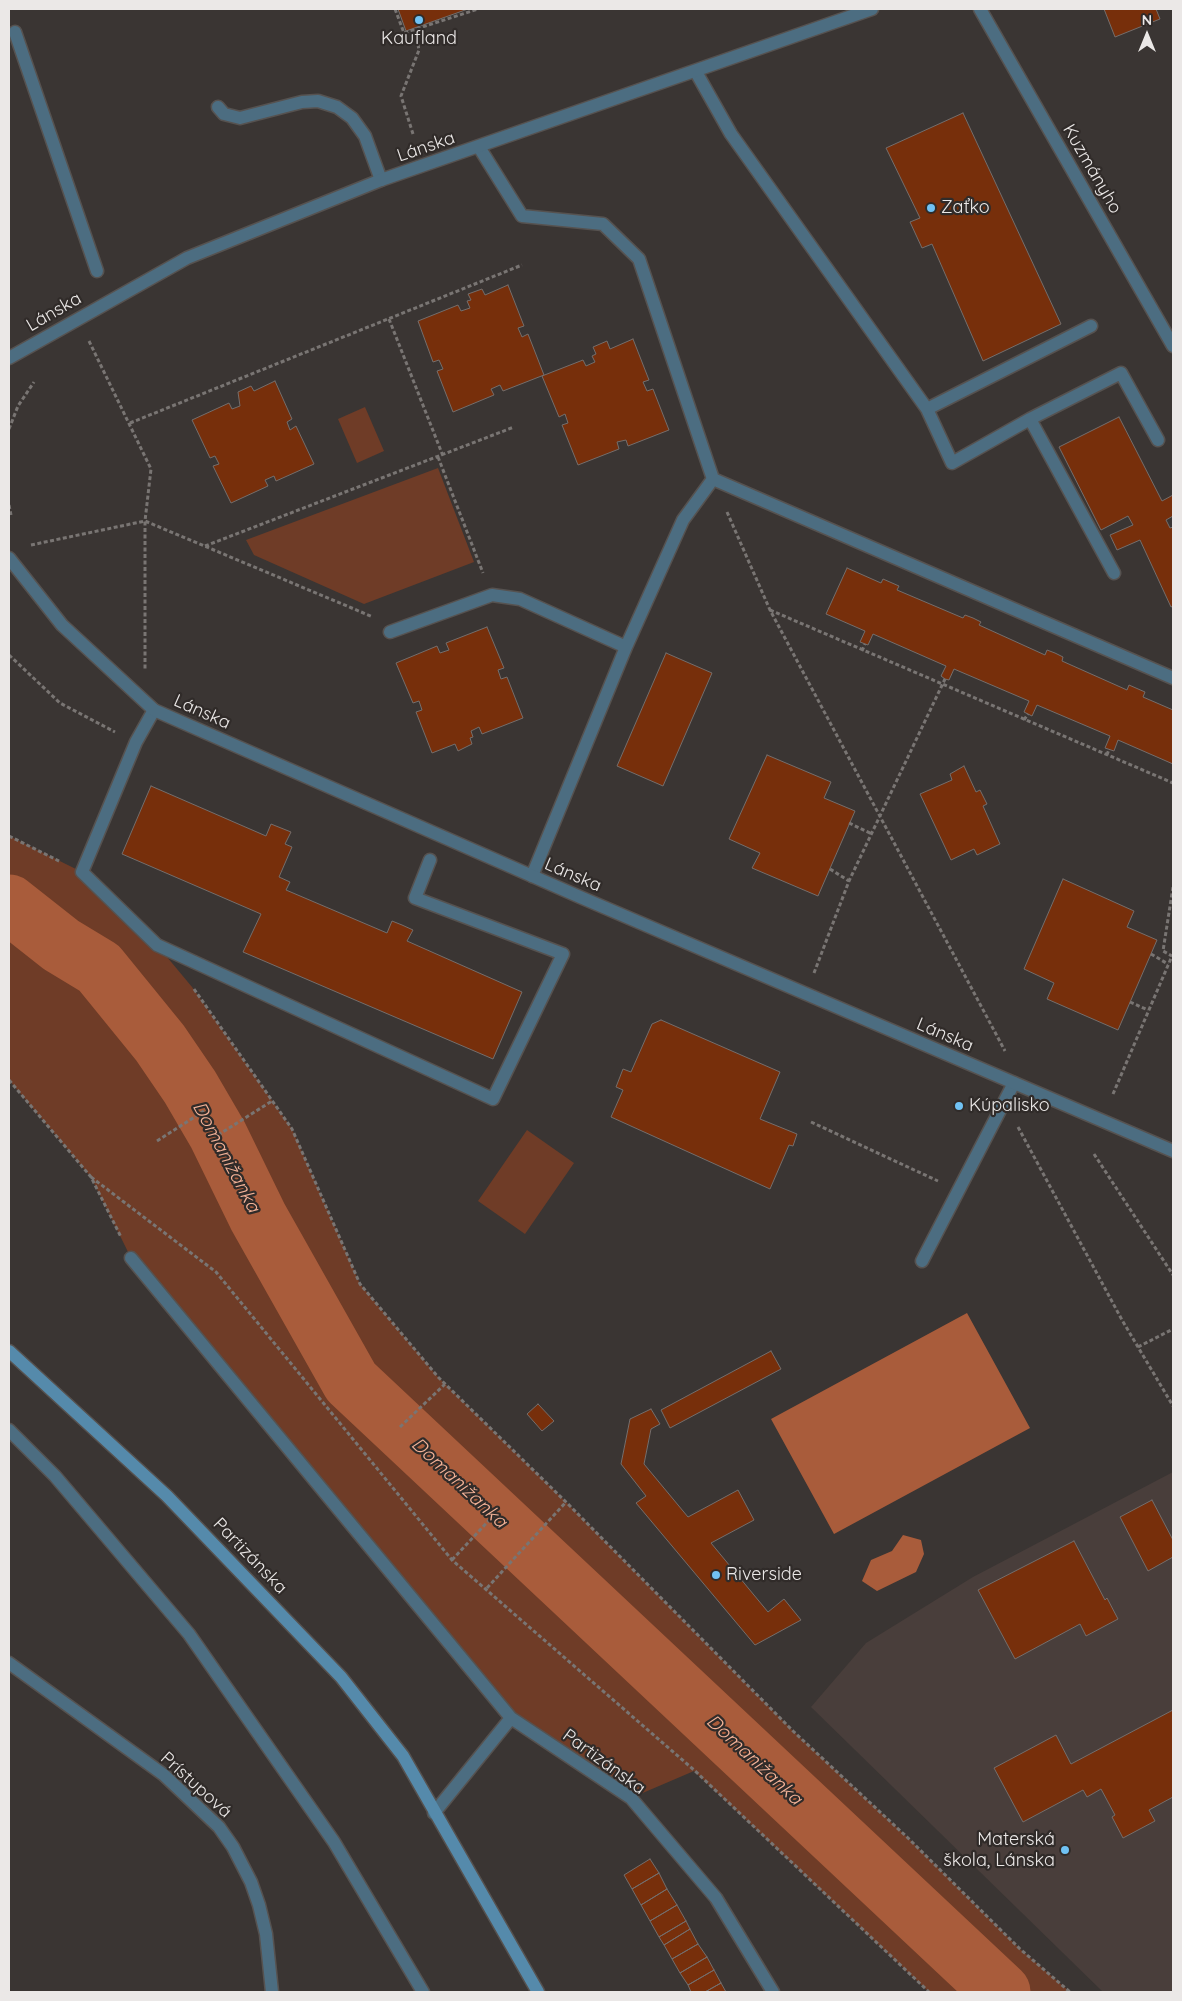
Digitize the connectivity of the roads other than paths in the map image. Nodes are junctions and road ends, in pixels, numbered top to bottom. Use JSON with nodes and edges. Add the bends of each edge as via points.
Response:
{"nodes":[{"id":1,"x":872,"y":9,"type":"edge"},
{"id":2,"x":980,"y":9,"type":"edge"},
{"id":3,"x":16,"y":32,"type":"dead end"},
{"id":4,"x":696,"y":72,"type":"junction"},
{"id":5,"x":218,"y":107,"type":"dead end"},
{"id":6,"x":479,"y":147,"type":"junction"},
{"id":7,"x":381,"y":180,"type":"junction"},
{"id":8,"x":97,"y":271,"type":"dead end"},
{"id":9,"x":1091,"y":326,"type":"dead end"},
{"id":10,"x":1173,"y":346,"type":"edge"},
{"id":11,"x":9,"y":358,"type":"edge"},
{"id":12,"x":926,"y":409,"type":"junction"},
{"id":13,"x":1030,"y":419,"type":"junction"},
{"id":14,"x":1158,"y":440,"type":"dead end"},
{"id":15,"x":713,"y":478,"type":"junction"},
{"id":16,"x":9,"y":558,"type":"edge"},
{"id":17,"x":1114,"y":573,"type":"dead end"},
{"id":18,"x":390,"y":632,"type":"road end"},
{"id":19,"x":626,"y":647,"type":"junction"},
{"id":20,"x":1173,"y":678,"type":"edge"},
{"id":21,"x":154,"y":710,"type":"junction"},
{"id":22,"x":430,"y":860,"type":"dead end"},
{"id":23,"x":532,"y":876,"type":"junction"},
{"id":24,"x":1014,"y":1083,"type":"junction"},
{"id":25,"x":1173,"y":1151,"type":"edge"},
{"id":26,"x":131,"y":1258,"type":"road end"},
{"id":27,"x":922,"y":1261,"type":"dead end"},
{"id":28,"x":9,"y":1351,"type":"edge"},
{"id":29,"x":9,"y":1430,"type":"edge"},
{"id":30,"x":9,"y":1663,"type":"edge"},
{"id":31,"x":511,"y":1718,"type":"junction"},
{"id":32,"x":434,"y":1813,"type":"junction"},
{"id":33,"x":272,"y":1992,"type":"edge"},
{"id":34,"x":423,"y":1992,"type":"edge"},
{"id":35,"x":538,"y":1992,"type":"edge"},
{"id":36,"x":773,"y":1992,"type":"edge"}],
"edges":[{"from":1,"to":4,"type":"street","name":"Lánska"},
{"from":2,"to":10,"type":"street","name":"Kuzmányho"},
{"from":3,"to":8,"type":"street"},
{"from":4,"to":6,"type":"street","name":"Lánska"},
{"from":4,"to":12,"type":"street","via":[[731,134]]},
{"from":5,"to":7,"type":"street","via":[[224,114],[240,118],[302,102],[318,101],[337,107],[352,118],[365,136]]},
{"from":6,"to":7,"type":"street","name":"Lánska"},
{"from":6,"to":15,"type":"street","via":[[522,216],[603,224],[639,259]]},
{"from":7,"to":11,"type":"street","name":"Lánska","via":[[187,258]]},
{"from":9,"to":12,"type":"street"},
{"from":12,"to":13,"type":"street","via":[[952,463]]},
{"from":13,"to":14,"type":"street","via":[[1120,373]]},
{"from":13,"to":17,"type":"street"},
{"from":15,"to":19,"type":"street","via":[[683,520]]},
{"from":15,"to":20,"type":"street"},
{"from":16,"to":21,"type":"street","name":"Lánska","via":[[62,625]]},
{"from":18,"to":19,"type":"street","via":[[492,595],[520,599]]},
{"from":19,"to":23,"type":"street"},
{"from":21,"to":22,"type":"street","via":[[136,742],[82,872],[157,945],[493,1099],[563,954],[415,898]]},
{"from":21,"to":23,"type":"street","name":"Lánska"},
{"from":23,"to":24,"type":"street","name":"Lánska"},
{"from":24,"to":25,"type":"street","name":"Lánska"},
{"from":24,"to":27,"type":"street"},
{"from":26,"to":31,"type":"street","name":"Partizánska"},
{"from":28,"to":32,"type":"main road","name":"Partizánska","via":[[167,1496],[341,1677],[403,1756]]},
{"from":29,"to":34,"type":"street","via":[[55,1476],[189,1634],[334,1842]]},
{"from":30,"to":33,"type":"street","name":"Prístupová","via":[[164,1775],[219,1827],[251,1882],[259,1905],[266,1934]]},
{"from":31,"to":32,"type":"street"},
{"from":31,"to":36,"type":"street","name":"Partizánska","via":[[631,1798],[716,1898]]},
{"from":32,"to":35,"type":"main road","name":"Partizánska"}]}
